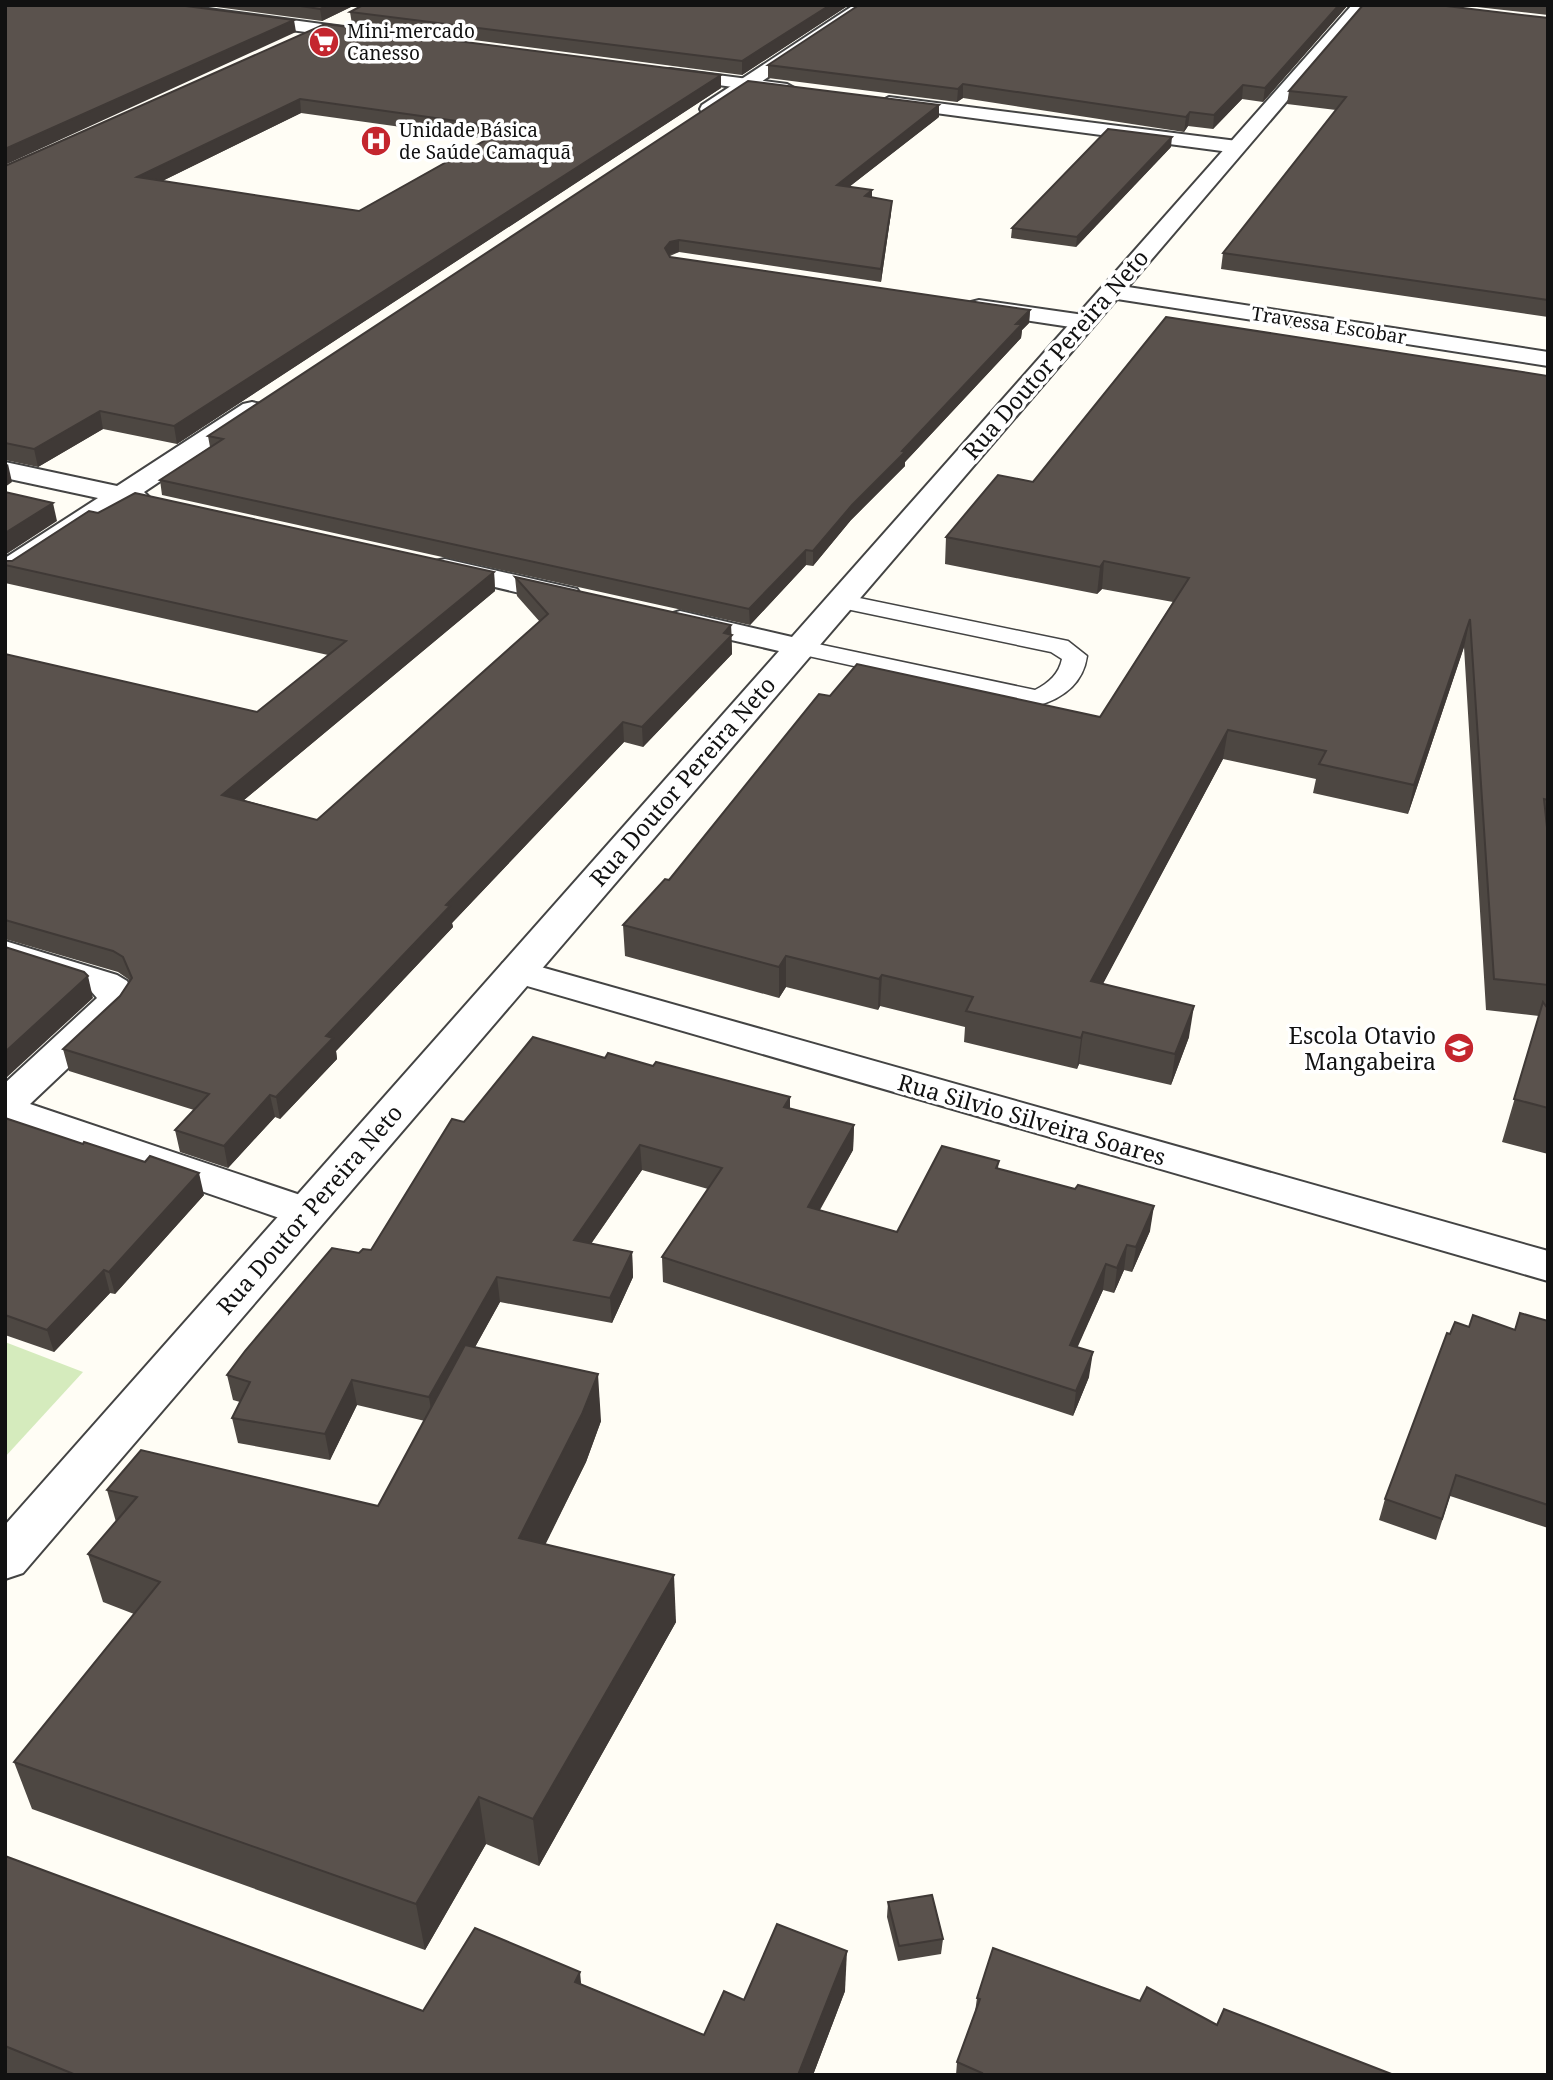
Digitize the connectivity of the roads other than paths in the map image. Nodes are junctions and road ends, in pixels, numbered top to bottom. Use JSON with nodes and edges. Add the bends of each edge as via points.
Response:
{"nodes":[{"id":1,"x":139,"y":5,"type":"edge"},
{"id":2,"x":865,"y":5,"type":"edge"},
{"id":3,"x":1360,"y":5,"type":"edge"},
{"id":4,"x":355,"y":15,"type":"edge"},
{"id":5,"x":323,"y":30,"type":"junction"},
{"id":6,"x":378,"y":37,"type":"edge"},
{"id":7,"x":299,"y":41,"type":"edge"},
{"id":8,"x":653,"y":71,"type":"edge"},
{"id":9,"x":748,"y":83,"type":"junction"},
{"id":10,"x":803,"y":90,"type":"edge"},
{"id":11,"x":871,"y":99,"type":"edge"},
{"id":12,"x":690,"y":122,"type":"edge"},
{"id":13,"x":1237,"y":147,"type":"junction"},
{"id":14,"x":1111,"y":291,"type":"junction"},
{"id":15,"x":953,"y":303,"type":"edge"},
{"id":16,"x":1084,"y":322,"type":"junction"},
{"id":17,"x":1548,"y":359,"type":"edge"},
{"id":18,"x":273,"y":396,"type":"edge"},
{"id":19,"x":5,"y":470,"type":"edge"},
{"id":20,"x":122,"y":494,"type":"junction"},
{"id":21,"x":163,"y":503,"type":"edge"},
{"id":22,"x":420,"y":562,"type":"edge"},
{"id":23,"x":5,"y":571,"type":"edge"},
{"id":24,"x":596,"y":601,"type":"edge"},
{"id":25,"x":839,"y":601,"type":"junction"},
{"id":26,"x":650,"y":614,"type":"edge"},
{"id":27,"x":799,"y":647,"type":"junction"},
{"id":28,"x":5,"y":952,"type":"edge"},
{"id":29,"x":516,"y":971,"type":"junction"},
{"id":30,"x":5,"y":1107,"type":"edge"},
{"id":31,"x":306,"y":1212,"type":"junction"},
{"id":32,"x":1548,"y":1266,"type":"edge"},
{"id":33,"x":5,"y":1559,"type":"edge"}],
"edges":[{"from":1,"to":5,"type":"street"},
{"from":2,"to":9,"type":"street"},
{"from":3,"to":13,"type":"street","name":"Rua Doutor Pereira Neto"},
{"from":4,"to":5,"type":"street"},
{"from":5,"to":6,"type":"street"},
{"from":5,"to":7,"type":"street"},
{"from":8,"to":9,"type":"street"},
{"from":9,"to":10,"type":"street"},
{"from":9,"to":12,"type":"street"},
{"from":11,"to":13,"type":"street"},
{"from":13,"to":14,"type":"street","name":"Rua Doutor Pereira Neto"},
{"from":14,"to":16,"type":"street","name":"Rua Doutor Pereira Neto"},
{"from":14,"to":17,"type":"street","name":"Travessa Escobar"},
{"from":15,"to":16,"type":"street"},
{"from":16,"to":25,"type":"street","name":"Rua Doutor Pereira Neto"},
{"from":18,"to":20,"type":"street"},
{"from":19,"to":20,"type":"street"},
{"from":20,"to":21,"type":"street"},
{"from":20,"to":23,"type":"street"},
{"from":22,"to":24,"type":"street"},
{"from":25,"to":27,"type":"street","name":"Rua Doutor Pereira Neto"},
{"from":25,"to":27,"type":"lane","via":[[1059,646],[1070,650],[1075,662],[1055,691],[1036,698]]},
{"from":26,"to":27,"type":"street"},
{"from":27,"to":29,"type":"street","name":"Rua Doutor Pereira Neto"},
{"from":28,"to":30,"type":"street","via":[[104,983],[114,989],[116,998]]},
{"from":29,"to":31,"type":"street","name":"Rua Doutor Pereira Neto"},
{"from":29,"to":32,"type":"street","name":"Rua Silvio Silveira Soares"},
{"from":30,"to":31,"type":"street"},
{"from":31,"to":33,"type":"street","name":"Rua Doutor Pereira Neto"}]}
